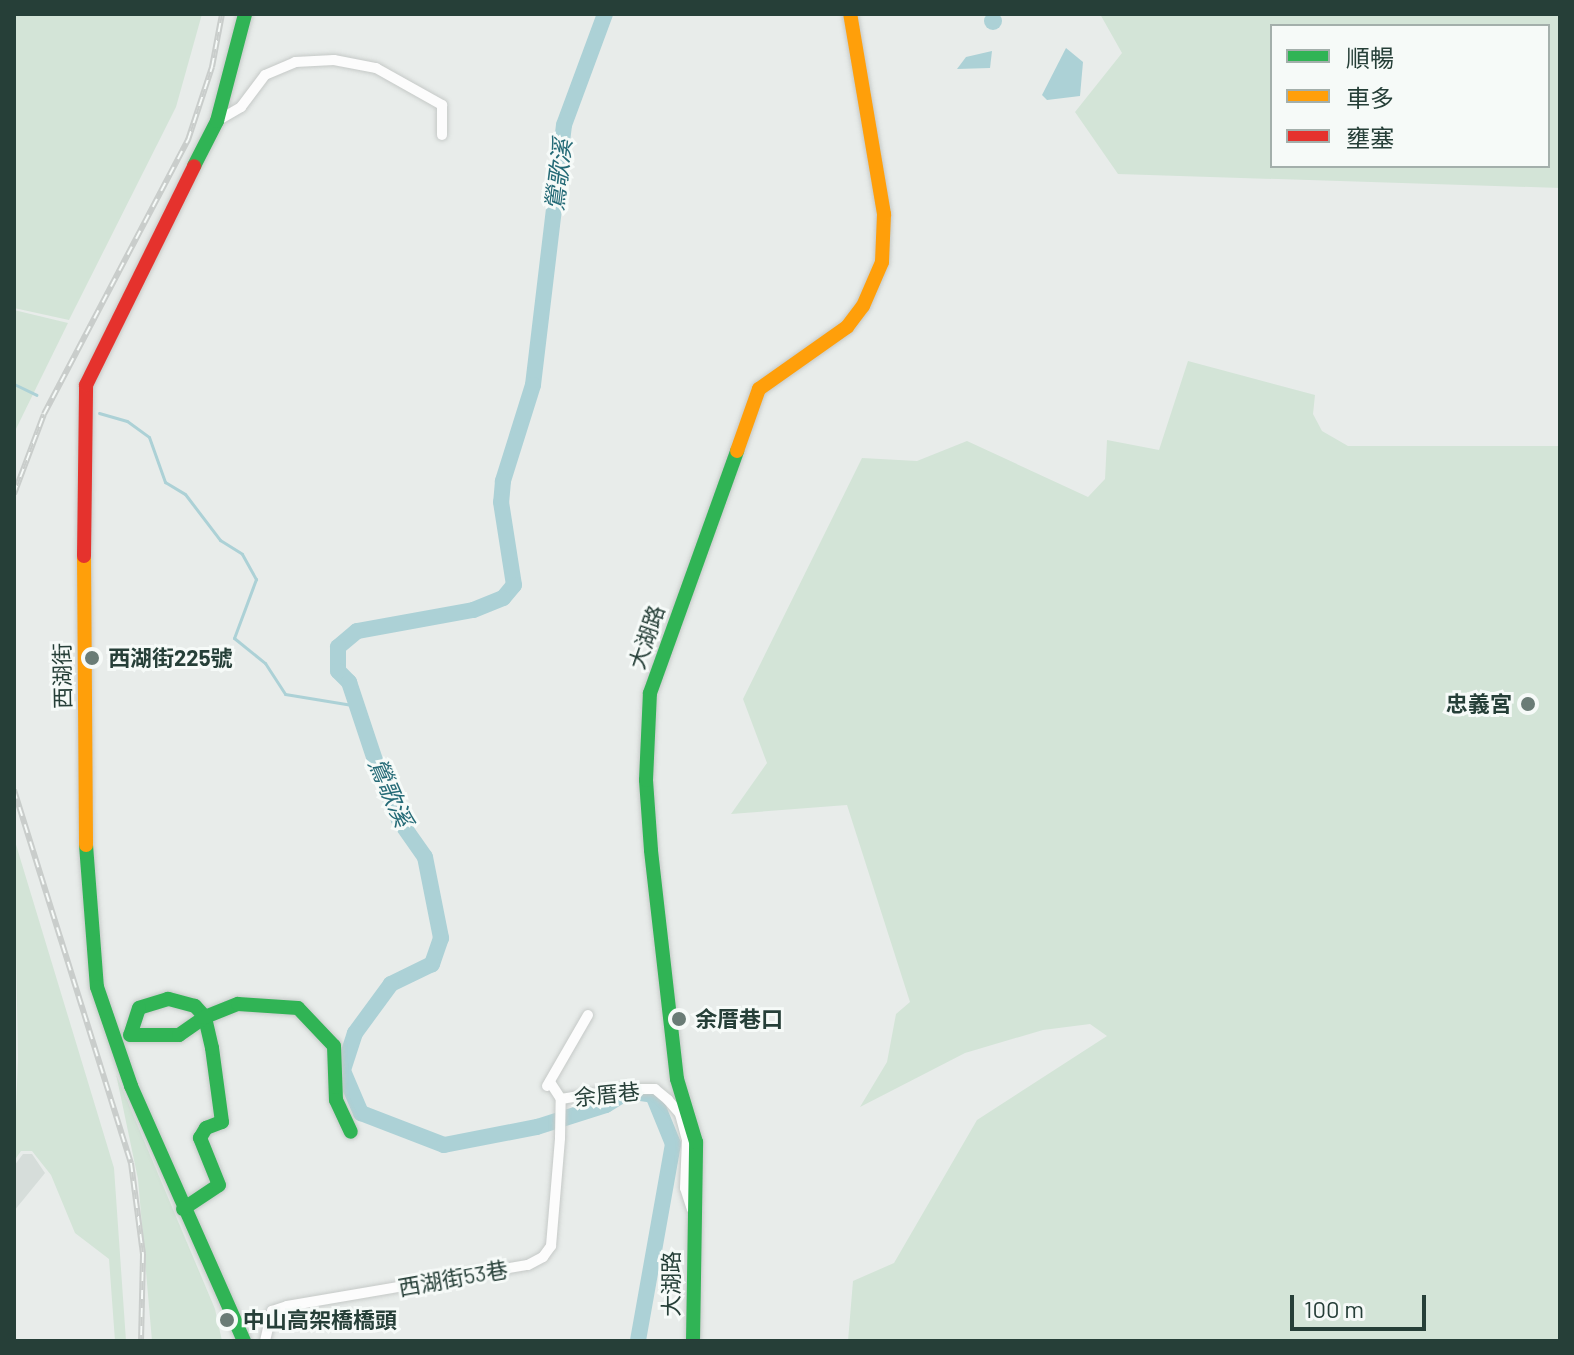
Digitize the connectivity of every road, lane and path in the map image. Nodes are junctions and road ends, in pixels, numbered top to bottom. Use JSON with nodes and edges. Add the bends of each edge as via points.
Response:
{"nodes":[{"id":1,"x":245,"y":14,"type":"edge"},
{"id":2,"x":850,"y":14,"type":"edge"},
{"id":3,"x":217,"y":121,"type":"junction"},
{"id":4,"x":442,"y":135,"type":"dead end"},
{"id":5,"x":588,"y":1015,"type":"dead end"},
{"id":6,"x":205,"y":1017,"type":"junction"},
{"id":7,"x":561,"y":1100,"type":"junction"},
{"id":8,"x":351,"y":1132,"type":"dead end"},
{"id":9,"x":183,"y":1209,"type":"junction"},
{"id":10,"x":694,"y":1219,"type":"junction"},
{"id":11,"x":244,"y":1341,"type":"edge"},
{"id":12,"x":265,"y":1341,"type":"edge"},
{"id":13,"x":693,"y":1341,"type":"edge"}],
"edges":[{"from":1,"to":3,"type":"street","name":"西湖街"},
{"from":2,"to":10,"type":"street","name":"大湖路","via":[[884,214],[882,262],[863,306],[847,327],[759,389],[650,693],[650,840],[677,1079],[696,1142]]},
{"from":3,"to":4,"type":"street","via":[[241,107],[265,75],[295,62],[334,60],[376,68],[442,105]]},
{"from":3,"to":9,"type":"street","name":"西湖街","via":[[86,385],[83,420],[86,897],[97,987],[131,1086]]},
{"from":5,"to":7,"type":"street","name":"余厝巷","via":[[548,1086]]},
{"from":6,"to":6,"type":"street","via":[[195,1006],[168,999],[139,1008],[130,1035],[179,1035]]},
{"from":6,"to":8,"type":"street","via":[[238,1004],[298,1008],[334,1046],[336,1100]]},
{"from":6,"to":9,"type":"street","via":[[222,1122],[206,1128],[200,1138],[219,1185]]},
{"from":7,"to":10,"type":"street","name":"余厝巷","via":[[655,1089],[668,1100],[680,1114],[687,1140],[685,1188]]},
{"from":7,"to":12,"type":"street","name":"西湖街53巷","via":[[551,1246],[543,1257],[528,1265],[287,1306],[272,1311]]},
{"from":9,"to":11,"type":"street","name":"西湖街"},
{"from":10,"to":13,"type":"street","name":"大湖路"}]}
